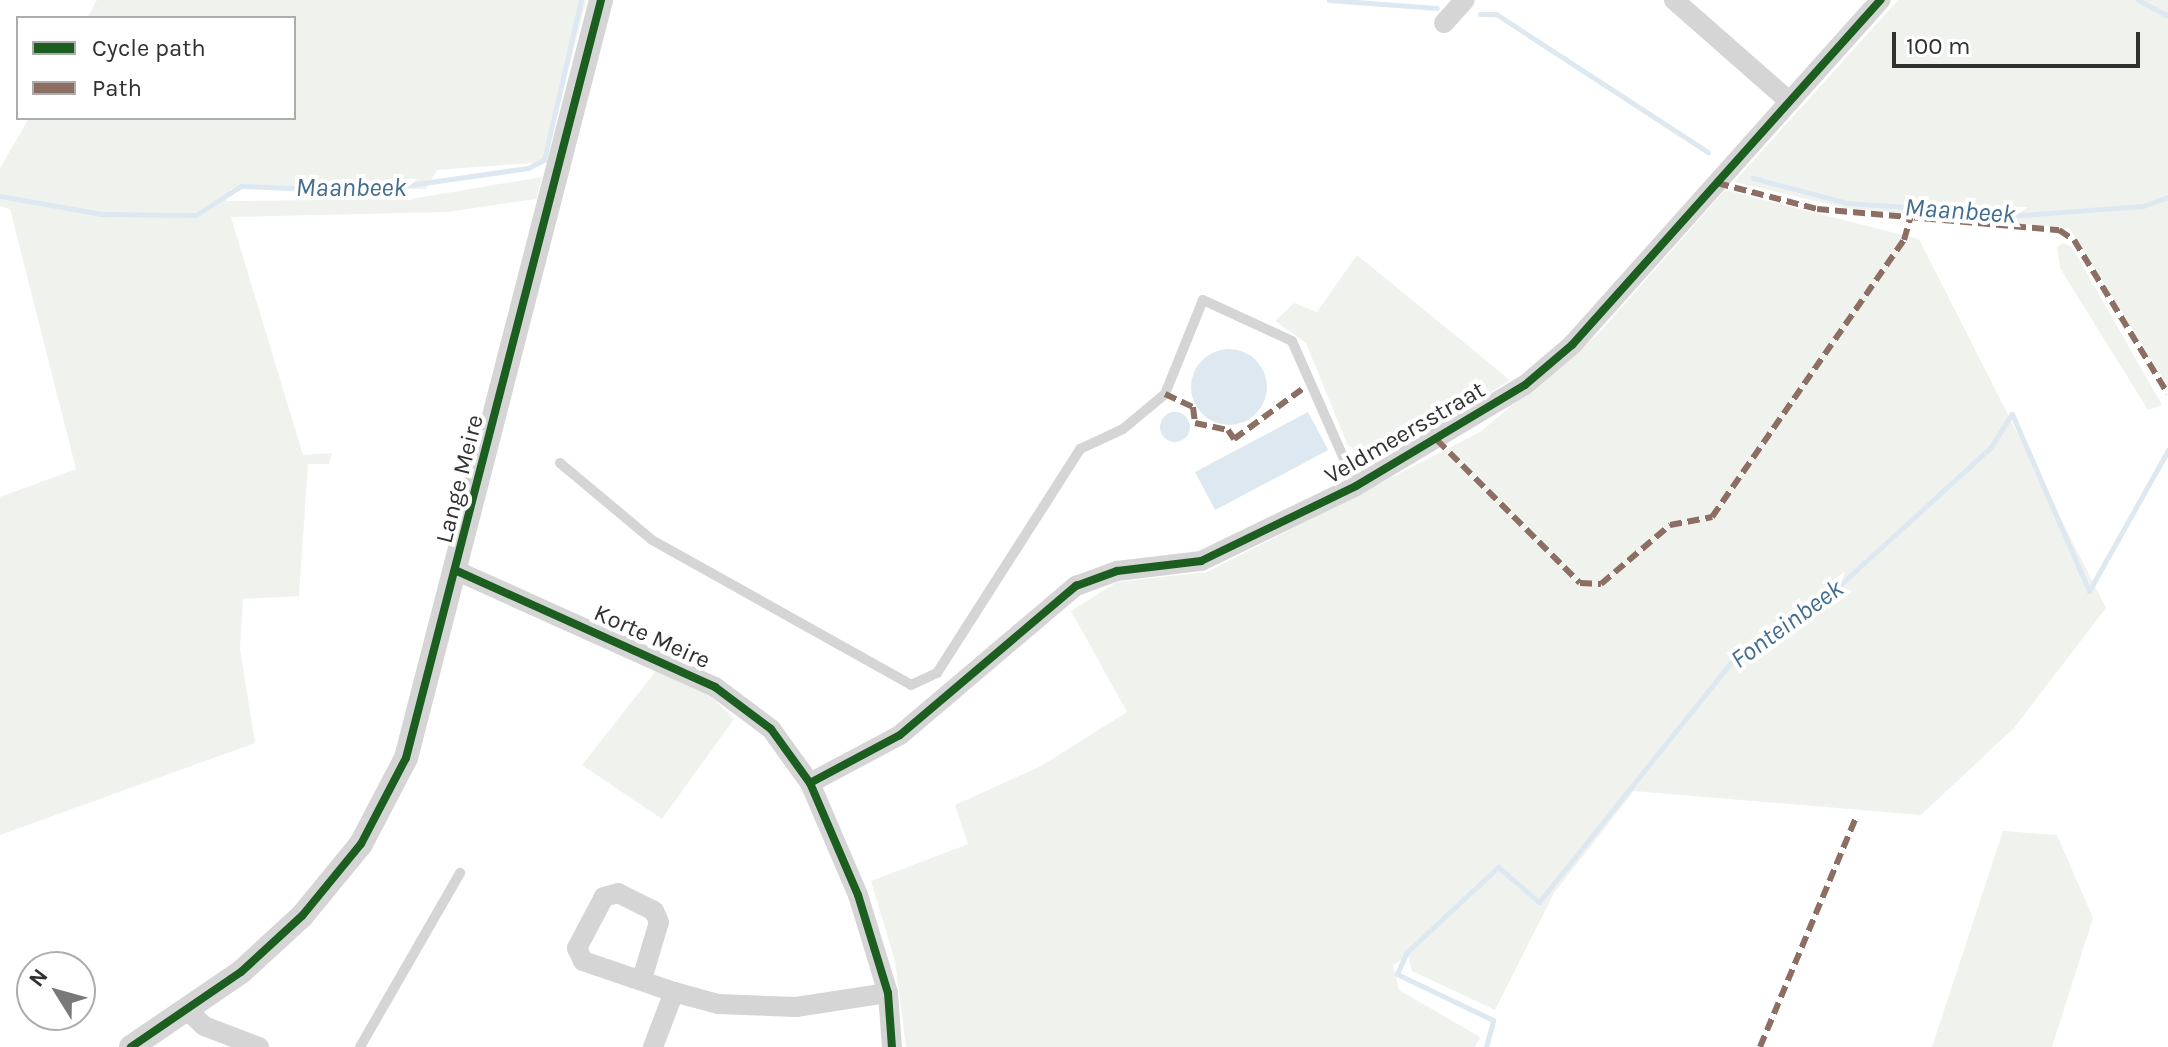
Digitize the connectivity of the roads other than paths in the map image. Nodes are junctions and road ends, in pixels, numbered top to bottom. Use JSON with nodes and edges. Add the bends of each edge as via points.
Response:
{"nodes":[{"id":1,"x":601,"y":0,"type":"edge"},
{"id":2,"x":1465,"y":0,"type":"edge"},
{"id":3,"x":1674,"y":0,"type":"edge"},
{"id":4,"x":1881,"y":0,"type":"edge"},
{"id":5,"x":1444,"y":23,"type":"dead end"},
{"id":6,"x":1790,"y":102,"type":"junction"},
{"id":7,"x":560,"y":463,"type":"dead end"},
{"id":8,"x":1356,"y":486,"type":"junction"},
{"id":9,"x":457,"y":571,"type":"junction"},
{"id":10,"x":810,"y":783,"type":"junction"},
{"id":11,"x":460,"y":873,"type":"dead end"},
{"id":12,"x":642,"y":979,"type":"junction"},
{"id":13,"x":674,"y":992,"type":"junction"},
{"id":14,"x":888,"y":993,"type":"junction"},
{"id":15,"x":187,"y":1010,"type":"junction"},
{"id":16,"x":131,"y":1047,"type":"edge"},
{"id":17,"x":259,"y":1047,"type":"edge"},
{"id":18,"x":360,"y":1047,"type":"edge"},
{"id":19,"x":653,"y":1047,"type":"edge"},
{"id":20,"x":892,"y":1047,"type":"edge"}],
"edges":[{"from":1,"to":9,"type":"street","name":"Lange Meire"},
{"from":2,"to":5,"type":"street"},
{"from":3,"to":6,"type":"street"},
{"from":4,"to":6,"type":"street","name":"Veldmeersstraat"},
{"from":6,"to":8,"type":"street","name":"Veldmeersstraat","via":[[1572,345],[1479,417]]},
{"from":7,"to":8,"type":"lane","via":[[652,540],[911,685],[937,673],[1080,449],[1123,429],[1165,394],[1203,300],[1292,341]]},
{"from":8,"to":10,"type":"street","name":"Veldmeersstraat","via":[[1201,561],[1117,571],[1076,586],[900,735]]},
{"from":9,"to":10,"type":"street","name":"Korte Meire","via":[[715,687],[771,729]]},
{"from":9,"to":15,"type":"street","name":"Lange Meire","via":[[423,712],[361,844],[273,945]]},
{"from":10,"to":14,"type":"street","name":"Korte Meire","via":[[858,895]]},
{"from":11,"to":18,"type":"lane"},
{"from":12,"to":12,"type":"street","via":[[659,922],[654,911],[618,893],[604,897],[577,948],[583,961],[617,978]]},
{"from":12,"to":13,"type":"street"},
{"from":13,"to":14,"type":"street","via":[[718,1004],[796,1007]]},
{"from":13,"to":19,"type":"street"},
{"from":14,"to":20,"type":"street","name":"Korte Meire"},
{"from":15,"to":16,"type":"street","name":"Lange Meire"},
{"from":15,"to":17,"type":"street","via":[[204,1026]]}]}
